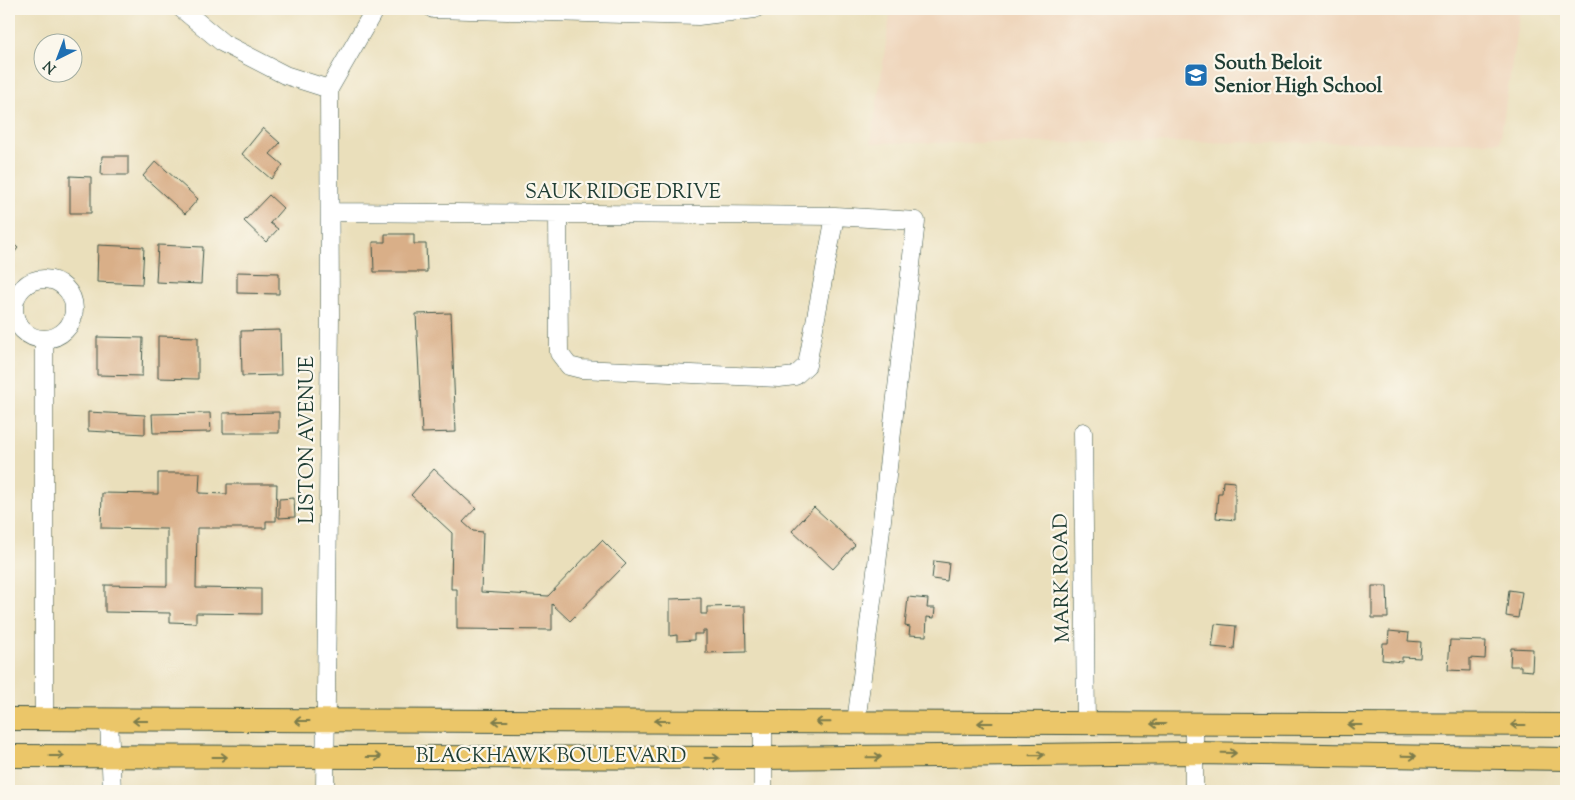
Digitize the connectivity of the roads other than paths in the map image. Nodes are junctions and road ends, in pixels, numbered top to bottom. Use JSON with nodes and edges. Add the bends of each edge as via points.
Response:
{"nodes":[{"id":1,"x":182,"y":9,"type":"edge"},
{"id":2,"x":375,"y":9,"type":"edge"},
{"id":3,"x":433,"y":9,"type":"edge"},
{"id":4,"x":754,"y":10,"type":"edge"},
{"id":5,"x":590,"y":11,"type":"edge"},
{"id":6,"x":329,"y":89,"type":"junction"},
{"id":7,"x":330,"y":212,"type":"junction"},
{"id":8,"x":558,"y":214,"type":"junction"},
{"id":9,"x":835,"y":216,"type":"junction"},
{"id":10,"x":44,"y":339,"type":"dead end"},
{"id":11,"x":1083,"y":432,"type":"dead end"},
{"id":12,"x":9,"y":719,"type":"edge"},
{"id":13,"x":44,"y":719,"type":"junction"},
{"id":14,"x":109,"y":721,"type":"junction"},
{"id":15,"x":326,"y":721,"type":"junction"},
{"id":16,"x":764,"y":722,"type":"junction"},
{"id":17,"x":856,"y":722,"type":"junction"},
{"id":18,"x":1086,"y":724,"type":"junction"},
{"id":19,"x":1194,"y":724,"type":"junction"},
{"id":20,"x":1566,"y":725,"type":"edge"},
{"id":21,"x":1194,"y":752,"type":"junction"},
{"id":22,"x":9,"y":756,"type":"edge"},
{"id":23,"x":110,"y":757,"type":"junction"},
{"id":24,"x":326,"y":757,"type":"junction"},
{"id":25,"x":763,"y":758,"type":"junction"},
{"id":26,"x":1566,"y":759,"type":"edge"},
{"id":27,"x":112,"y":791,"type":"edge"},
{"id":28,"x":325,"y":791,"type":"edge"},
{"id":29,"x":763,"y":791,"type":"edge"},
{"id":30,"x":1194,"y":791,"type":"edge"}],
"edges":[{"from":1,"to":6,"type":"street","via":[[223,43],[285,75]]},
{"from":2,"to":6,"type":"street"},
{"from":3,"to":5,"type":"street"},
{"from":4,"to":5,"type":"street","via":[[698,16]]},
{"from":6,"to":7,"type":"street","name":"LISTON AVENUE"},
{"from":7,"to":8,"type":"street","name":"SAUK RIDGE DRIVE"},
{"from":7,"to":15,"type":"street","name":"LISTON AVENUE"},
{"from":8,"to":9,"type":"street","name":"SAUK RIDGE DRIVE"},
{"from":8,"to":9,"type":"street","via":[[560,353],[569,366],[779,378],[795,376],[807,365]]},
{"from":9,"to":17,"type":"street","name":"SAUK RIDGE DRIVE","via":[[916,221]]},
{"from":10,"to":13,"type":"street"},
{"from":11,"to":18,"type":"street","name":"MARK ROAD"},
{"from":12,"to":13,"type":"main road","name":"BLACKHAWK BOULEVARD"},
{"from":13,"to":14,"type":"main road","name":"BLACKHAWK BOULEVARD"},
{"from":15,"to":14,"type":"main road","name":"BLACKHAWK BOULEVARD","one_way":true},
{"from":14,"to":23,"type":"street"},
{"from":16,"to":15,"type":"main road","name":"BLACKHAWK BOULEVARD","one_way":true},
{"from":15,"to":24,"type":"street","name":"LISTON AVENUE"},
{"from":17,"to":16,"type":"main road","name":"BLACKHAWK BOULEVARD","one_way":true},
{"from":16,"to":25,"type":"street"},
{"from":18,"to":17,"type":"main road","name":"BLACKHAWK BOULEVARD","one_way":true},
{"from":19,"to":18,"type":"main road","name":"BLACKHAWK BOULEVARD","one_way":true},
{"from":20,"to":19,"type":"main road","name":"BLACKHAWK BOULEVARD","one_way":true},
{"from":19,"to":21,"type":"street"},
{"from":25,"to":21,"type":"main road","name":"BLACKHAWK BOULEVARD","one_way":true},
{"from":21,"to":26,"type":"main road","name":"BLACKHAWK BOULEVARD","one_way":true},
{"from":21,"to":30,"type":"street"},
{"from":22,"to":23,"type":"main road","name":"BLACKHAWK BOULEVARD","one_way":true},
{"from":23,"to":24,"type":"main road","name":"BLACKHAWK BOULEVARD","one_way":true},
{"from":23,"to":27,"type":"street"},
{"from":24,"to":25,"type":"main road","name":"BLACKHAWK BOULEVARD","one_way":true},
{"from":24,"to":28,"type":"street","name":"LISTON AVENUE"},
{"from":25,"to":29,"type":"street"}]}
